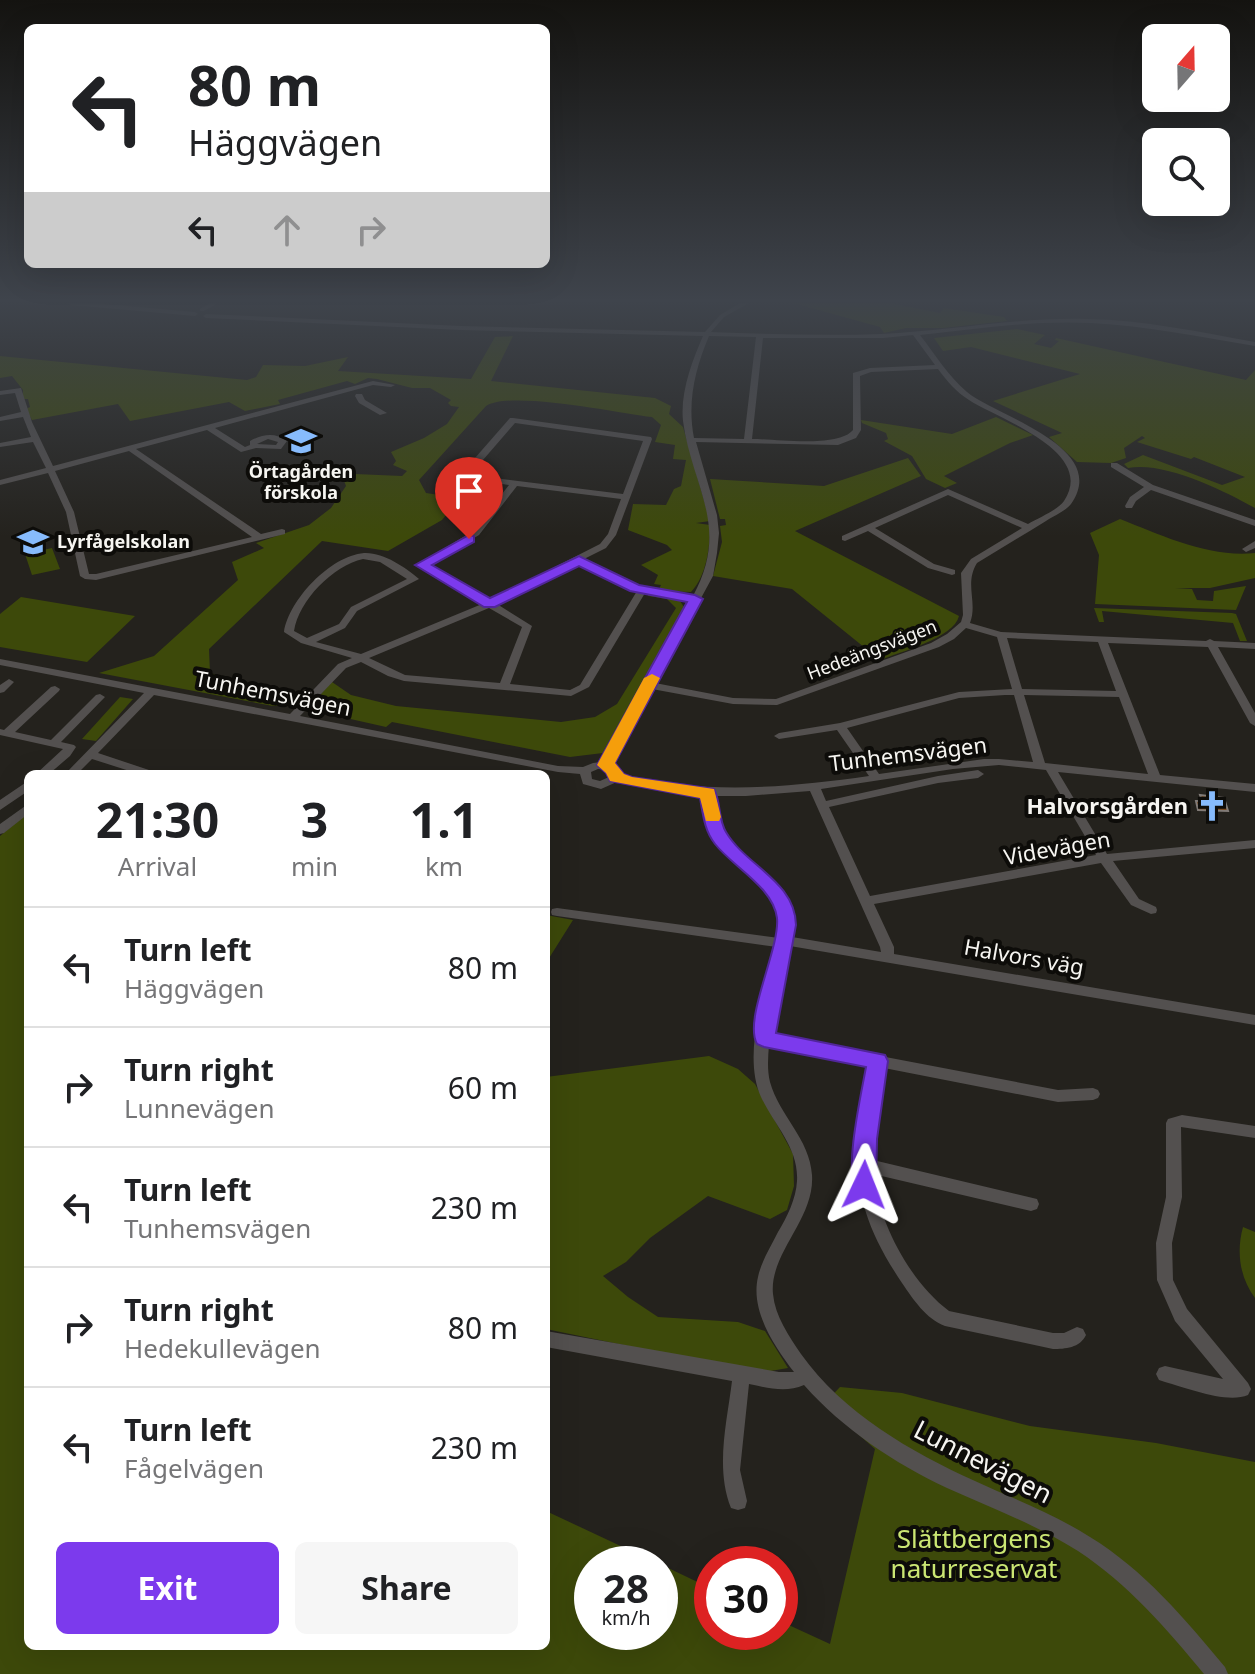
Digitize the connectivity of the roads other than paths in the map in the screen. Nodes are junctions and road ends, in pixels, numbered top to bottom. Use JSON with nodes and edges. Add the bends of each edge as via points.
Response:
{"nodes":[{"id":1,"x":692,"y":381,"type":"edge"},
{"id":2,"x":755,"y":381,"type":"edge"},
{"id":3,"x":856,"y":381,"type":"edge"},
{"id":4,"x":954,"y":381,"type":"edge"},
{"id":5,"x":338,"y":392,"type":"junction"},
{"id":6,"x":0,"y":393,"type":"edge"},
{"id":7,"x":359,"y":396,"type":"junction"},
{"id":8,"x":383,"y":413,"type":"dead end"},
{"id":9,"x":24,"y":414,"type":"junction"},
{"id":10,"x":0,"y":419,"type":"edge"},
{"id":11,"x":208,"y":427,"type":"junction"},
{"id":12,"x":35,"y":439,"type":"junction"},
{"id":13,"x":692,"y":440,"type":"junction"},
{"id":14,"x":748,"y":441,"type":"junction"},
{"id":15,"x":0,"y":445,"type":"edge"},
{"id":16,"x":255,"y":446,"type":"dead end"},
{"id":17,"x":130,"y":448,"type":"junction"},
{"id":18,"x":1114,"y":465,"type":"dead end"},
{"id":19,"x":48,"y":470,"type":"junction"},
{"id":20,"x":0,"y":483,"type":"edge"},
{"id":21,"x":515,"y":483,"type":"junction"},
{"id":22,"x":1150,"y":487,"type":"junction"},
{"id":23,"x":627,"y":497,"type":"junction"},
{"id":24,"x":1129,"y":506,"type":"dead end"},
{"id":25,"x":1255,"y":523,"type":"edge"},
{"id":26,"x":869,"y":528,"type":"junction"},
{"id":27,"x":1029,"y":528,"type":"junction"},
{"id":28,"x":282,"y":532,"type":"dead end"},
{"id":29,"x":260,"y":538,"type":"junction"},
{"id":30,"x":845,"y":538,"type":"dead end"},
{"id":31,"x":579,"y":560,"type":"junction"},
{"id":32,"x":952,"y":572,"type":"dead end"},
{"id":33,"x":642,"y":590,"type":"junction"},
{"id":34,"x":695,"y":599,"type":"junction"},
{"id":35,"x":490,"y":604,"type":"junction"},
{"id":36,"x":965,"y":625,"type":"junction"},
{"id":37,"x":1001,"y":635,"type":"junction"},
{"id":38,"x":1101,"y":638,"type":"junction"},
{"id":39,"x":307,"y":642,"type":"junction"},
{"id":40,"x":1210,"y":642,"type":"junction"},
{"id":41,"x":1255,"y":646,"type":"edge"},
{"id":42,"x":359,"y":657,"type":"junction"},
{"id":43,"x":0,"y":662,"type":"edge"},
{"id":44,"x":649,"y":685,"type":"junction"},
{"id":45,"x":503,"y":688,"type":"junction"},
{"id":46,"x":55,"y":689,"type":"dead end"},
{"id":47,"x":153,"y":690,"type":"junction"},
{"id":48,"x":1018,"y":692,"type":"junction"},
{"id":49,"x":1124,"y":694,"type":"junction"},
{"id":50,"x":710,"y":696,"type":"junction"},
{"id":51,"x":100,"y":697,"type":"dead end"},
{"id":52,"x":702,"y":711,"type":"dead end"},
{"id":53,"x":293,"y":717,"type":"junction"},
{"id":54,"x":1255,"y":723,"type":"edge"},
{"id":55,"x":840,"y":726,"type":"junction"},
{"id":56,"x":4,"y":733,"type":"edge"},
{"id":57,"x":779,"y":736,"type":"dead end"},
{"id":58,"x":55,"y":742,"type":"junction"},
{"id":59,"x":93,"y":755,"type":"junction"},
{"id":60,"x":605,"y":765,"type":"junction"},
{"id":61,"x":1045,"y":766,"type":"junction"},
{"id":62,"x":47,"y":770,"type":"edge"},
{"id":63,"x":76,"y":770,"type":"edge"},
{"id":64,"x":139,"y":770,"type":"edge"},
{"id":65,"x":585,"y":771,"type":"junction"},
{"id":66,"x":978,"y":774,"type":"dead end"},
{"id":67,"x":616,"y":777,"type":"junction"},
{"id":68,"x":1155,"y":777,"type":"junction"},
{"id":69,"x":876,"y":778,"type":"junction"},
{"id":70,"x":814,"y":787,"type":"junction"},
{"id":71,"x":24,"y":788,"type":"edge"},
{"id":72,"x":1255,"y":788,"type":"edge"},
{"id":73,"x":708,"y":793,"type":"junction"},
{"id":74,"x":822,"y":805,"type":"junction"},
{"id":75,"x":0,"y":806,"type":"edge"},
{"id":76,"x":24,"y":811,"type":"edge"},
{"id":77,"x":0,"y":830,"type":"edge"},
{"id":78,"x":1255,"y":844,"type":"edge"},
{"id":79,"x":1104,"y":858,"type":"junction"},
{"id":80,"x":866,"y":901,"type":"junction"},
{"id":81,"x":1151,"y":910,"type":"dead end"},
{"id":82,"x":557,"y":912,"type":"dead end"},
{"id":83,"x":784,"y":941,"type":"junction"},
{"id":84,"x":888,"y":956,"type":"junction"},
{"id":85,"x":1255,"y":1020,"type":"edge"},
{"id":86,"x":764,"y":1039,"type":"junction"},
{"id":87,"x":878,"y":1061,"type":"junction"},
{"id":88,"x":1093,"y":1094,"type":"dead end"},
{"id":89,"x":1255,"y":1132,"type":"edge"},
{"id":90,"x":864,"y":1165,"type":"junction"},
{"id":91,"x":1031,"y":1204,"type":"dead end"},
{"id":92,"x":1077,"y":1335,"type":"dead end"},
{"id":93,"x":550,"y":1340,"type":"edge"},
{"id":94,"x":1165,"y":1374,"type":"dead end"},
{"id":95,"x":741,"y":1376,"type":"junction"},
{"id":96,"x":805,"y":1376,"type":"junction"},
{"id":97,"x":738,"y":1501,"type":"dead end"},
{"id":98,"x":1218,"y":1674,"type":"edge"}],
"edges":[{"from":1,"to":13,"type":"street","via":[[686,420]]},
{"from":2,"to":14,"type":"street"},
{"from":3,"to":14,"type":"street","via":[[857,430],[845,440]]},
{"from":4,"to":27,"type":"street","name":"Hedeängsvägen","via":[[969,397],[1048,440],[1074,469],[1076,485],[1067,504]]},
{"from":5,"to":7,"type":"street"},
{"from":5,"to":7,"type":"street","via":[[373,383],[391,385]]},
{"from":5,"to":11,"type":"street"},
{"from":6,"to":9,"type":"street","via":[[18,390]]},
{"from":7,"to":8,"type":"street"},
{"from":9,"to":10,"type":"street"},
{"from":9,"to":12,"type":"street"},
{"from":11,"to":16,"type":"street","via":[[244,450]]},
{"from":11,"to":17,"type":"street"},
{"from":12,"to":15,"type":"street"},
{"from":12,"to":19,"type":"street"},
{"from":13,"to":14,"type":"street"},
{"from":13,"to":34,"type":"street","via":[[716,524],[712,560]]},
{"from":17,"to":19,"type":"street"},
{"from":17,"to":29,"type":"street"},
{"from":18,"to":22,"type":"street"},
{"from":19,"to":20,"type":"street"},
{"from":19,"to":29,"type":"street","via":[[70,512],[85,576]]},
{"from":21,"to":23,"type":"street"},
{"from":21,"to":23,"type":"street","via":[[465,474],[517,419],[646,437]]},
{"from":21,"to":35,"type":"street","via":[[476,533],[422,565]]},
{"from":22,"to":24,"type":"street"},
{"from":22,"to":25,"type":"street"},
{"from":23,"to":31,"type":"street","via":[[612,535]]},
{"from":26,"to":27,"type":"street","via":[[948,492]]},
{"from":26,"to":30,"type":"street"},
{"from":26,"to":32,"type":"street","via":[[931,566]]},
{"from":27,"to":36,"type":"street","name":"Hedeängsvägen","via":[[969,567]]},
{"from":28,"to":29,"type":"street"},
{"from":31,"to":33,"type":"street"},
{"from":31,"to":35,"type":"street"},
{"from":33,"to":34,"type":"street"},
{"from":33,"to":45,"type":"street","via":[[579,690],[560,694]]},
{"from":34,"to":44,"type":"street"},
{"from":35,"to":42,"type":"street"},
{"from":35,"to":45,"type":"street","via":[[527,626]]},
{"from":36,"to":37,"type":"street"},
{"from":36,"to":50,"type":"street","name":"Hedeängsvägen","via":[[935,645],[777,702]]},
{"from":37,"to":38,"type":"street"},
{"from":37,"to":48,"type":"street"},
{"from":38,"to":40,"type":"street"},
{"from":38,"to":49,"type":"street"},
{"from":39,"to":39,"type":"street","via":[[289,632],[288,624],[313,589],[343,563],[370,556],[414,579],[354,609],[342,626]]},
{"from":39,"to":42,"type":"street"},
{"from":40,"to":41,"type":"street"},
{"from":40,"to":54,"type":"street"},
{"from":42,"to":45,"type":"street","via":[[404,678]]},
{"from":42,"to":53,"type":"street","via":[[329,677]]},
{"from":43,"to":47,"type":"street","name":"Tunhemsvägen"},
{"from":44,"to":50,"type":"street","name":"Hedeängsvägen"},
{"from":44,"to":60,"type":"street"},
{"from":46,"to":56,"type":"street"},
{"from":47,"to":53,"type":"street","name":"Tunhemsvägen"},
{"from":47,"to":59,"type":"street"},
{"from":48,"to":49,"type":"street"},
{"from":48,"to":55,"type":"street","via":[[959,695]]},
{"from":48,"to":61,"type":"street"},
{"from":49,"to":68,"type":"street"},
{"from":50,"to":52,"type":"street"},
{"from":51,"to":58,"type":"street"},
{"from":53,"to":65,"type":"street","name":"Tunhemsvägen"},
{"from":55,"to":57,"type":"street"},
{"from":55,"to":69,"type":"street"},
{"from":56,"to":58,"type":"street"},
{"from":58,"to":62,"type":"street","via":[[70,747]]},
{"from":59,"to":63,"type":"street"},
{"from":59,"to":64,"type":"street"},
{"from":60,"to":65,"type":"street"},
{"from":60,"to":67,"type":"street"},
{"from":61,"to":68,"type":"street","name":"Tunhemsvägen"},
{"from":61,"to":69,"type":"street","name":"Tunhemsvägen","via":[[981,763]]},
{"from":61,"to":79,"type":"street"},
{"from":65,"to":67,"type":"street","via":[[585,780],[596,785]]},
{"from":66,"to":74,"type":"street","via":[[896,786]]},
{"from":67,"to":73,"type":"street","name":"Tunhemsvägen"},
{"from":68,"to":72,"type":"street","name":"Tunhemsvägen"},
{"from":69,"to":70,"type":"street","name":"Tunhemsvägen"},
{"from":70,"to":73,"type":"street","name":"Tunhemsvägen"},
{"from":70,"to":74,"type":"street"},
{"from":71,"to":75,"type":"street"},
{"from":73,"to":83,"type":"street","name":"Lunnevägen","via":[[721,839],[778,896],[786,916]]},
{"from":74,"to":80,"type":"street"},
{"from":76,"to":77,"type":"street"},
{"from":78,"to":79,"type":"street","name":"Videvägen"},
{"from":79,"to":80,"type":"street","name":"Videvägen"},
{"from":79,"to":81,"type":"street","via":[[1135,902]]},
{"from":80,"to":84,"type":"street"},
{"from":82,"to":83,"type":"street","name":"Halvors väg"},
{"from":83,"to":84,"type":"street","name":"Halvors väg"},
{"from":83,"to":86,"type":"street","name":"Lunnevägen"},
{"from":84,"to":85,"type":"street","name":"Halvors väg"},
{"from":86,"to":87,"type":"street"},
{"from":86,"to":96,"type":"street","name":"Lunnevägen","via":[[763,1081],[805,1166],[802,1198],[765,1279],[764,1295]]},
{"from":87,"to":88,"type":"street","via":[[1058,1096]]},
{"from":87,"to":90,"type":"street"},
{"from":89,"to":94,"type":"street","via":[[1173,1123],[1174,1197],[1164,1243],[1165,1280],[1181,1315],[1242,1389]]},
{"from":90,"to":91,"type":"street"},
{"from":90,"to":92,"type":"street","via":[[875,1222],[932,1309],[945,1318],[1053,1341]]},
{"from":93,"to":95,"type":"street"},
{"from":95,"to":96,"type":"street","via":[[794,1381]]},
{"from":95,"to":97,"type":"street","via":[[731,1470]]},
{"from":96,"to":98,"type":"street","name":"Lunnevägen","via":[[868,1430],[930,1470],[1086,1545],[1142,1592]]}]}
